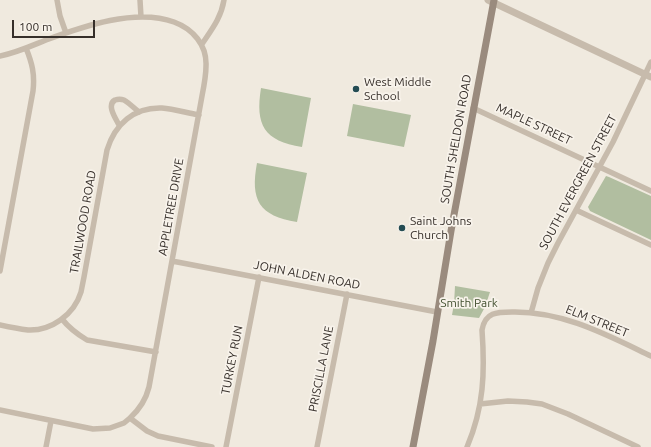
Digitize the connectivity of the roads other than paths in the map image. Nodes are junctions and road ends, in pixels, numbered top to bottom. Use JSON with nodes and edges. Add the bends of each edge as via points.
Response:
{"nodes":[{"id":1,"x":57,"y":0,"type":"edge"},
{"id":2,"x":140,"y":0,"type":"edge"},
{"id":3,"x":224,"y":0,"type":"edge"},
{"id":4,"x":492,"y":1,"type":"edge"},
{"id":5,"x":141,"y":17,"type":"junction"},
{"id":6,"x":66,"y":33,"type":"junction"},
{"id":7,"x":202,"y":44,"type":"junction"},
{"id":8,"x":26,"y":48,"type":"junction"},
{"id":9,"x":0,"y":56,"type":"edge"},
{"id":10,"x":651,"y":62,"type":"edge"},
{"id":11,"x":648,"y":75,"type":"edge"},
{"id":12,"x":473,"y":108,"type":"junction"},
{"id":13,"x":139,"y":112,"type":"junction"},
{"id":14,"x":199,"y":115,"type":"junction"},
{"id":15,"x":119,"y":126,"type":"junction"},
{"id":16,"x":600,"y":167,"type":"junction"},
{"id":17,"x":651,"y":190,"type":"edge"},
{"id":18,"x":576,"y":210,"type":"junction"},
{"id":19,"x":651,"y":245,"type":"edge"},
{"id":20,"x":172,"y":261,"type":"junction"},
{"id":21,"x":0,"y":271,"type":"edge"},
{"id":22,"x":259,"y":277,"type":"junction"},
{"id":23,"x":347,"y":294,"type":"junction"},
{"id":24,"x":437,"y":312,"type":"junction"},
{"id":25,"x":531,"y":313,"type":"junction"},
{"id":26,"x":62,"y":319,"type":"junction"},
{"id":27,"x":0,"y":325,"type":"edge"},
{"id":28,"x":156,"y":352,"type":"junction"},
{"id":29,"x":651,"y":356,"type":"edge"},
{"id":30,"x":480,"y":404,"type":"junction"},
{"id":31,"x":0,"y":410,"type":"edge"},
{"id":32,"x":130,"y":418,"type":"junction"},
{"id":33,"x":52,"y":421,"type":"junction"},
{"id":34,"x":46,"y":447,"type":"edge"},
{"id":35,"x":212,"y":447,"type":"edge"},
{"id":36,"x":226,"y":447,"type":"edge"},
{"id":37,"x":317,"y":447,"type":"edge"},
{"id":38,"x":413,"y":447,"type":"edge"},
{"id":39,"x":467,"y":447,"type":"edge"},
{"id":40,"x":638,"y":447,"type":"edge"}],
"edges":[{"from":1,"to":6,"type":"street"},
{"from":2,"to":5,"type":"street"},
{"from":3,"to":7,"type":"street","via":[[216,24]]},
{"from":4,"to":11,"type":"street"},
{"from":4,"to":12,"type":"main road","name":"SOUTH SHELDON ROAD"},
{"from":5,"to":6,"type":"street","via":[[104,22]]},
{"from":5,"to":7,"type":"street","via":[[158,18],[179,24],[192,32]]},
{"from":6,"to":8,"type":"street"},
{"from":7,"to":14,"type":"street","name":"APPLETREE DRIVE","via":[[206,68]]},
{"from":8,"to":9,"type":"street"},
{"from":8,"to":21,"type":"street","via":[[33,70],[33,91]]},
{"from":10,"to":11,"type":"street","name":"SOUTH EVERGREEN STREET"},
{"from":11,"to":16,"type":"street","name":"SOUTH EVERGREEN STREET"},
{"from":12,"to":16,"type":"street","name":"MAPLE STREET"},
{"from":12,"to":24,"type":"main road","name":"SOUTH SHELDON ROAD"},
{"from":13,"to":14,"type":"street","name":"TRAILWOOD ROAD","via":[[163,108]]},
{"from":13,"to":15,"type":"street","name":"TRAILWOOD ROAD"},
{"from":13,"to":15,"type":"street","via":[[121,99],[112,102],[111,110]]},
{"from":14,"to":20,"type":"street","name":"APPLETREE DRIVE"},
{"from":15,"to":26,"type":"street","name":"TRAILWOOD ROAD","via":[[107,150],[81,293],[74,307]]},
{"from":16,"to":17,"type":"street","name":"MAPLE STREET"},
{"from":16,"to":18,"type":"street","name":"SOUTH EVERGREEN STREET"},
{"from":18,"to":19,"type":"street"},
{"from":18,"to":25,"type":"street","name":"SOUTH EVERGREEN STREET","via":[[548,263]]},
{"from":20,"to":22,"type":"street","name":"JOHN ALDEN ROAD"},
{"from":20,"to":28,"type":"street","name":"APPLETREE DRIVE"},
{"from":22,"to":23,"type":"street","name":"JOHN ALDEN ROAD"},
{"from":22,"to":36,"type":"street","name":"TURKEY RUN"},
{"from":23,"to":24,"type":"street","name":"JOHN ALDEN ROAD"},
{"from":23,"to":37,"type":"street","name":"PRISCILLA LANE"},
{"from":24,"to":38,"type":"main road","name":"SOUTH SHELDON ROAD"},
{"from":25,"to":29,"type":"street","name":"ELM STREET","via":[[576,322]]},
{"from":25,"to":30,"type":"street","name":"ELM STREET","via":[[497,312],[486,319],[482,330],[484,375]]},
{"from":26,"to":27,"type":"street","via":[[50,326],[33,330]]},
{"from":26,"to":28,"type":"street","via":[[73,331],[87,340]]},
{"from":28,"to":32,"type":"street","name":"APPLETREE DRIVE","via":[[147,395],[140,408]]},
{"from":30,"to":39,"type":"street"},
{"from":30,"to":40,"type":"street","via":[[508,401],[542,404]]},
{"from":31,"to":33,"type":"street"},
{"from":32,"to":33,"type":"street","via":[[117,426],[102,429]]},
{"from":32,"to":35,"type":"street","via":[[158,436]]},
{"from":33,"to":34,"type":"street"}]}
